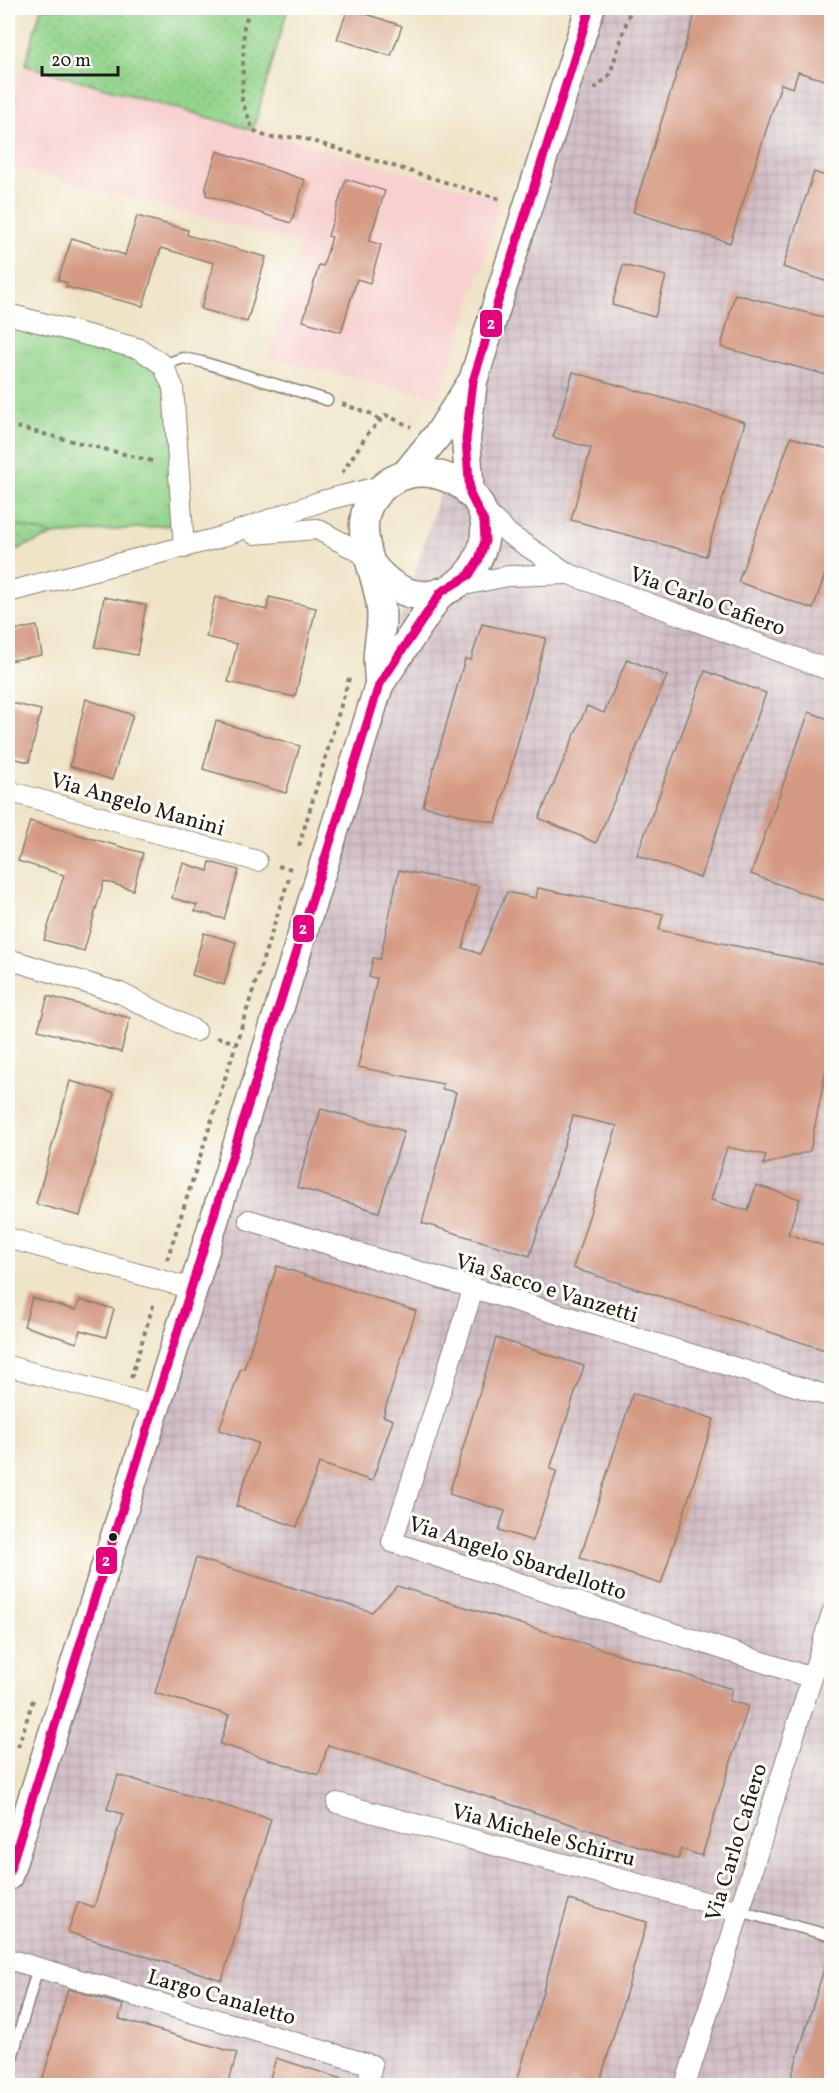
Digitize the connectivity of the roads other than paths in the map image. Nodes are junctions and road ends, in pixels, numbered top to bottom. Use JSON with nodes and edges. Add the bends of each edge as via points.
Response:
{"nodes":[{"id":1,"x":590,"y":8,"type":"edge"},
{"id":2,"x":8,"y":314,"type":"edge"},
{"id":3,"x":162,"y":365,"type":"junction"},
{"id":4,"x":473,"y":381,"type":"junction"},
{"id":5,"x":327,"y":400,"type":"road end"},
{"id":6,"x":396,"y":480,"type":"junction"},
{"id":7,"x":474,"y":499,"type":"junction"},
{"id":8,"x":218,"y":538,"type":"junction"},
{"id":9,"x":184,"y":548,"type":"junction"},
{"id":10,"x":369,"y":560,"type":"junction"},
{"id":11,"x":569,"y":574,"type":"junction"},
{"id":12,"x":447,"y":590,"type":"junction"},
{"id":13,"x":8,"y":592,"type":"edge"},
{"id":14,"x":831,"y":671,"type":"edge"},
{"id":15,"x":379,"y":685,"type":"junction"},
{"id":16,"x":8,"y":791,"type":"edge"},
{"id":17,"x":257,"y":861,"type":"dead end"},
{"id":18,"x":8,"y":959,"type":"edge"},
{"id":19,"x":196,"y":1031,"type":"dead end"},
{"id":20,"x":249,"y":1220,"type":"dead end"},
{"id":21,"x":8,"y":1238,"type":"edge"},
{"id":22,"x":194,"y":1289,"type":"junction"},
{"id":23,"x":473,"y":1290,"type":"junction"},
{"id":24,"x":8,"y":1366,"type":"edge"},
{"id":25,"x":831,"y":1397,"type":"edge"},
{"id":26,"x":156,"y":1406,"type":"junction"},
{"id":27,"x":831,"y":1613,"type":"edge"},
{"id":28,"x":812,"y":1678,"type":"junction"},
{"id":29,"x":337,"y":1803,"type":"dead end"},
{"id":30,"x":8,"y":1876,"type":"edge"},
{"id":31,"x":739,"y":1911,"type":"junction"},
{"id":32,"x":831,"y":1936,"type":"edge"},
{"id":33,"x":8,"y":1959,"type":"edge"},
{"id":34,"x":38,"y":1967,"type":"junction"},
{"id":35,"x":8,"y":2072,"type":"edge"},
{"id":36,"x":367,"y":2085,"type":"edge"},
{"id":37,"x":686,"y":2085,"type":"edge"}],
"edges":[{"from":1,"to":4,"type":"main road"},
{"from":2,"to":3,"type":"street","via":[[140,349]]},
{"from":3,"to":5,"type":"lane","via":[[183,358],[202,362]]},
{"from":3,"to":9,"type":"street","via":[[172,387]]},
{"from":4,"to":6,"type":"main road","via":[[440,432]]},
{"from":4,"to":7,"type":"main road","via":[[466,438]]},
{"from":6,"to":7,"type":"main road","via":[[423,472],[440,475],[457,482]]},
{"from":6,"to":8,"type":"street"},
{"from":6,"to":10,"type":"main road","via":[[373,500],[365,517],[364,543]]},
{"from":7,"to":11,"type":"street","name":"Via Carlo Cafiero","via":[[510,535]]},
{"from":7,"to":12,"type":"main road","via":[[484,522],[479,559],[469,575]]},
{"from":8,"to":9,"type":"street"},
{"from":8,"to":10,"type":"street","via":[[317,529]]},
{"from":9,"to":13,"type":"street"},
{"from":10,"to":12,"type":"main road","via":[[394,587],[425,595]]},
{"from":10,"to":15,"type":"main road","via":[[382,620],[377,654]]},
{"from":11,"to":12,"type":"street","name":"Via Carlo Cafiero","via":[[508,576]]},
{"from":11,"to":14,"type":"street","name":"Via Carlo Cafiero"},
{"from":12,"to":15,"type":"main road"},
{"from":15,"to":22,"type":"main road"},
{"from":16,"to":17,"type":"street","name":"Via Angelo Manini"},
{"from":18,"to":19,"type":"street","via":[[120,993]]},
{"from":20,"to":23,"type":"street","name":"Via Sacco e Vanzetti"},
{"from":21,"to":22,"type":"street"},
{"from":22,"to":26,"type":"main road"},
{"from":23,"to":25,"type":"street","name":"Via Sacco e Vanzetti"},
{"from":23,"to":28,"type":"street","name":"Via Angelo Sbardellotto","via":[[392,1542]]},
{"from":24,"to":26,"type":"street"},
{"from":26,"to":30,"type":"main road"},
{"from":27,"to":28,"type":"street","name":"Via Carlo Cafiero"},
{"from":28,"to":31,"type":"street","name":"Via Carlo Cafiero"},
{"from":29,"to":31,"type":"street","name":"Via Michele Schirru"},
{"from":31,"to":32,"type":"lane"},
{"from":31,"to":37,"type":"street","name":"Via Carlo Cafiero"},
{"from":33,"to":34,"type":"street","name":"Largo Canaletto"},
{"from":34,"to":35,"type":"lane"},
{"from":34,"to":36,"type":"street","name":"Largo Canaletto","via":[[372,2065]]}]}
